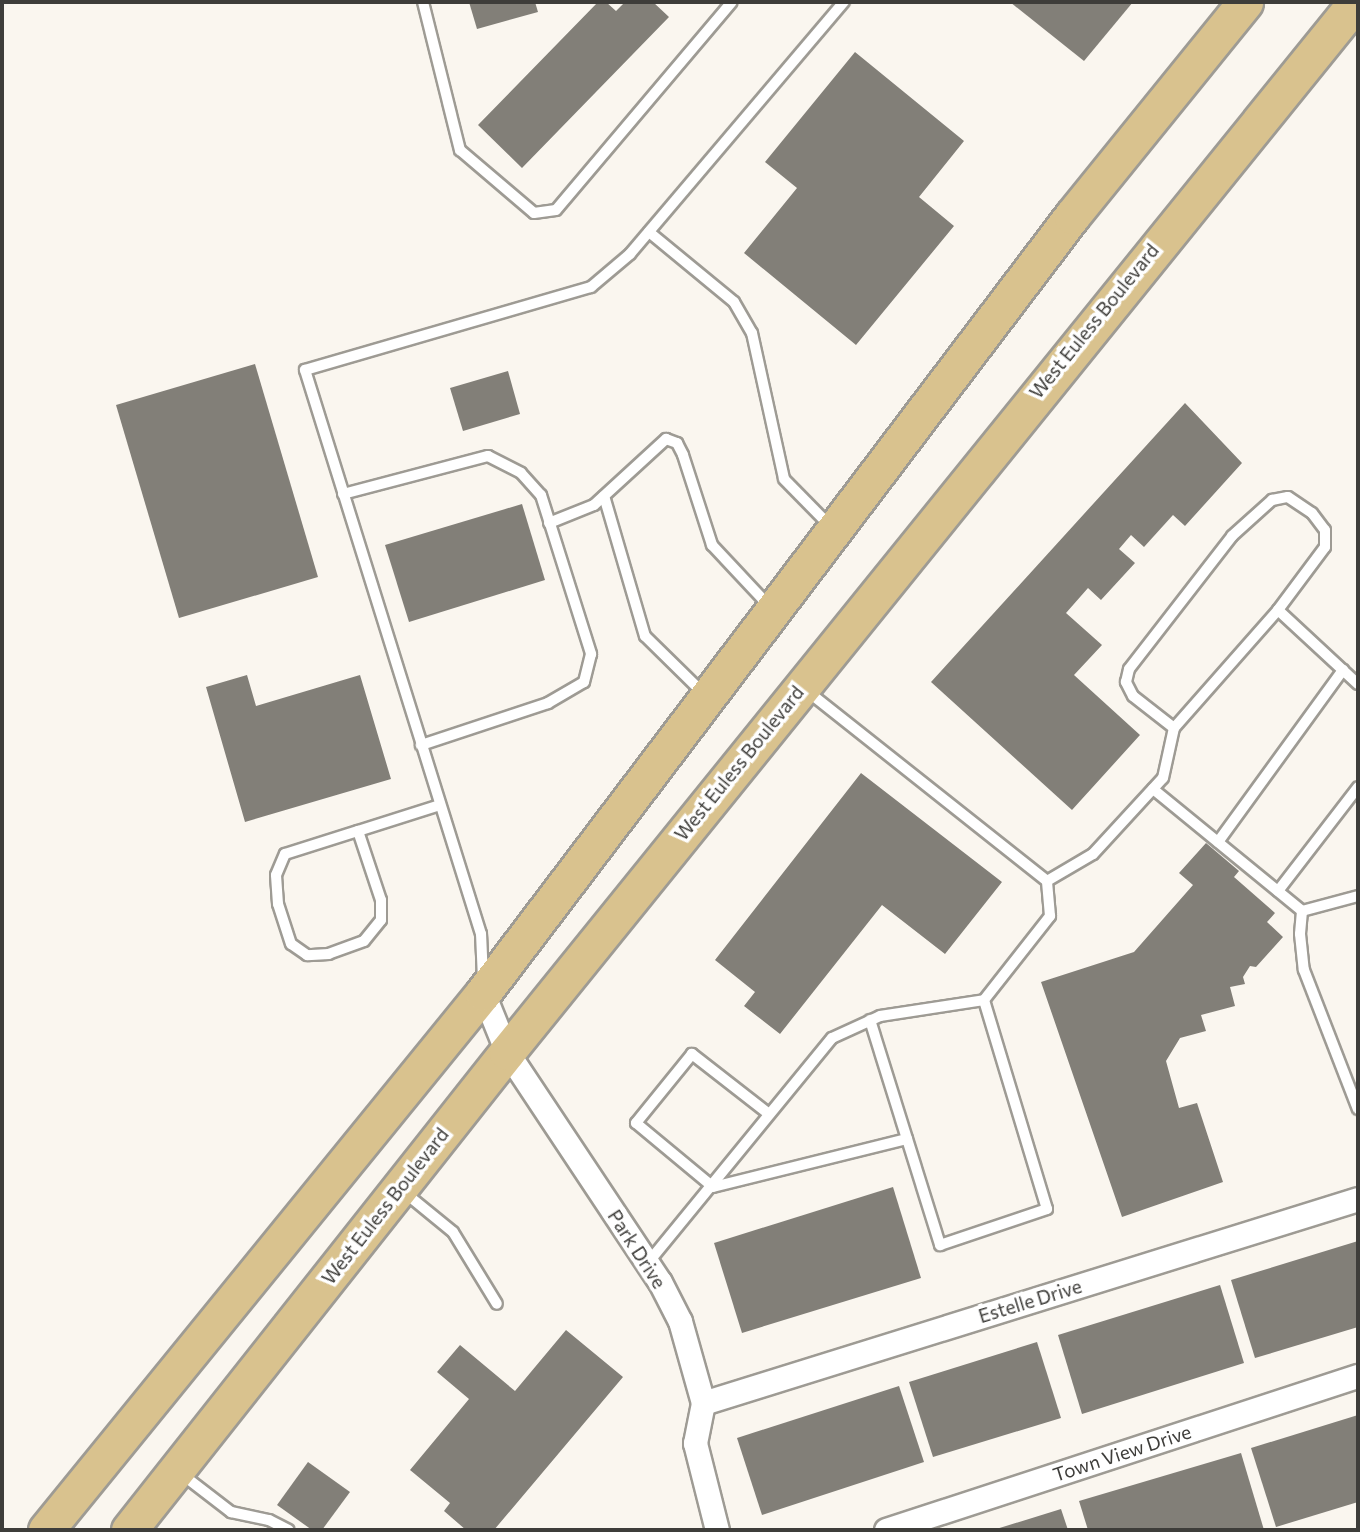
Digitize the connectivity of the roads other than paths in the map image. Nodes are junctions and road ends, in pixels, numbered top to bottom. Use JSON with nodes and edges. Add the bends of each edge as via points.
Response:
{"nodes":[{"id":1,"x":423,"y":2,"type":"edge"},
{"id":2,"x":732,"y":2,"type":"edge"},
{"id":3,"x":845,"y":2,"type":"edge"},
{"id":4,"x":1245,"y":2,"type":"edge"},
{"id":5,"x":1356,"y":2,"type":"edge"},
{"id":6,"x":649,"y":232,"type":"junction"},
{"id":7,"x":343,"y":494,"type":"junction"},
{"id":8,"x":604,"y":496,"type":"junction"},
{"id":9,"x":550,"y":523,"type":"junction"},
{"id":10,"x":834,"y":530,"type":"junction"},
{"id":11,"x":773,"y":610,"type":"junction"},
{"id":12,"x":1278,"y":610,"type":"junction"},
{"id":13,"x":1343,"y":670,"type":"junction"},
{"id":14,"x":1358,"y":684,"type":"edge"},
{"id":15,"x":801,"y":686,"type":"junction"},
{"id":16,"x":706,"y":697,"type":"junction"},
{"id":17,"x":1174,"y":729,"type":"junction"},
{"id":18,"x":421,"y":745,"type":"junction"},
{"id":19,"x":1358,"y":788,"type":"edge"},
{"id":20,"x":1153,"y":789,"type":"junction"},
{"id":21,"x":440,"y":805,"type":"junction"},
{"id":22,"x":358,"y":831,"type":"junction"},
{"id":23,"x":1218,"y":842,"type":"junction"},
{"id":24,"x":1047,"y":881,"type":"junction"},
{"id":25,"x":1278,"y":891,"type":"junction"},
{"id":26,"x":1358,"y":896,"type":"edge"},
{"id":27,"x":1302,"y":911,"type":"junction"},
{"id":28,"x":483,"y":993,"type":"junction"},
{"id":29,"x":984,"y":1000,"type":"junction"},
{"id":30,"x":870,"y":1020,"type":"junction"},
{"id":31,"x":507,"y":1052,"type":"junction"},
{"id":32,"x":1358,"y":1109,"type":"edge"},
{"id":33,"x":769,"y":1114,"type":"junction"},
{"id":34,"x":907,"y":1139,"type":"junction"},
{"id":35,"x":713,"y":1187,"type":"junction"},
{"id":36,"x":400,"y":1188,"type":"junction"},
{"id":37,"x":1358,"y":1199,"type":"edge"},
{"id":38,"x":647,"y":1264,"type":"junction"},
{"id":39,"x":497,"y":1304,"type":"dead end"},
{"id":40,"x":1358,"y":1376,"type":"edge"},
{"id":41,"x":703,"y":1403,"type":"junction"},
{"id":42,"x":177,"y":1470,"type":"junction"},
{"id":43,"x":46,"y":1530,"type":"edge"},
{"id":44,"x":129,"y":1530,"type":"edge"},
{"id":45,"x":289,"y":1530,"type":"edge"},
{"id":46,"x":718,"y":1530,"type":"edge"},
{"id":47,"x":886,"y":1530,"type":"edge"}],
"edges":[{"from":1,"to":2,"type":"lane","via":[[460,150],[534,213],[556,210]]},
{"from":3,"to":6,"type":"lane"},
{"from":4,"to":10,"type":"main road","via":[[1072,216]]},
{"from":5,"to":15,"type":"main road","name":"West Euless Boulevard"},
{"from":6,"to":7,"type":"lane","via":[[591,287],[305,370]]},
{"from":6,"to":10,"type":"lane","via":[[734,302],[752,334],[784,478]]},
{"from":7,"to":9,"type":"lane","via":[[488,456],[521,473],[541,495]]},
{"from":7,"to":18,"type":"lane"},
{"from":8,"to":9,"type":"lane","via":[[594,505]]},
{"from":8,"to":11,"type":"lane","via":[[666,439],[677,443],[712,545]]},
{"from":8,"to":16,"type":"lane","via":[[645,636]]},
{"from":9,"to":18,"type":"lane","via":[[591,654],[584,682],[548,703]]},
{"from":10,"to":11,"type":"main road"},
{"from":11,"to":16,"type":"main road"},
{"from":12,"to":13,"type":"lane"},
{"from":12,"to":17,"type":"lane"},
{"from":12,"to":17,"type":"lane","via":[[1325,547],[1325,530],[1311,513],[1287,497],[1272,500],[1232,536],[1129,669],[1126,682],[1133,696]]},
{"from":13,"to":14,"type":"lane"},
{"from":13,"to":23,"type":"lane"},
{"from":15,"to":24,"type":"lane"},
{"from":15,"to":31,"type":"main road","name":"West Euless Boulevard"},
{"from":16,"to":28,"type":"main road"},
{"from":17,"to":20,"type":"lane","via":[[1163,778]]},
{"from":18,"to":21,"type":"lane"},
{"from":19,"to":25,"type":"lane"},
{"from":20,"to":23,"type":"lane"},
{"from":20,"to":24,"type":"lane","via":[[1093,853]]},
{"from":21,"to":22,"type":"lane"},
{"from":21,"to":28,"type":"lane","via":[[481,934]]},
{"from":22,"to":22,"type":"lane","via":[[285,854],[276,875],[278,904],[291,944],[307,955],[329,954],[364,941],[382,920],[381,900]]},
{"from":23,"to":25,"type":"lane"},
{"from":24,"to":29,"type":"lane","via":[[1050,916]]},
{"from":25,"to":27,"type":"lane"},
{"from":26,"to":27,"type":"lane"},
{"from":27,"to":32,"type":"lane","via":[[1304,970]]},
{"from":28,"to":31,"type":"street","name":"Park Drive"},
{"from":28,"to":43,"type":"main road"},
{"from":29,"to":30,"type":"lane"},
{"from":29,"to":34,"type":"lane","via":[[1046,1209],[940,1245]]},
{"from":30,"to":33,"type":"lane","via":[[832,1038]]},
{"from":30,"to":34,"type":"lane"},
{"from":31,"to":36,"type":"main road","name":"West Euless Boulevard"},
{"from":31,"to":38,"type":"street","name":"Park Drive"},
{"from":33,"to":35,"type":"lane"},
{"from":33,"to":35,"type":"lane","via":[[692,1054],[636,1123]]},
{"from":34,"to":35,"type":"lane"},
{"from":35,"to":38,"type":"lane"},
{"from":36,"to":39,"type":"lane","via":[[453,1232]]},
{"from":36,"to":42,"type":"main road","name":"West Euless Boulevard"},
{"from":37,"to":41,"type":"street","name":"Estelle Drive"},
{"from":38,"to":41,"type":"street","name":"Park Drive","via":[[680,1321]]},
{"from":40,"to":47,"type":"street","name":"Town View Drive"},
{"from":41,"to":46,"type":"street","name":"Park Drive","via":[[695,1443]]},
{"from":42,"to":44,"type":"main road","name":"West Euless Boulevard"},
{"from":42,"to":45,"type":"lane","via":[[231,1512],[269,1520]]}]}
